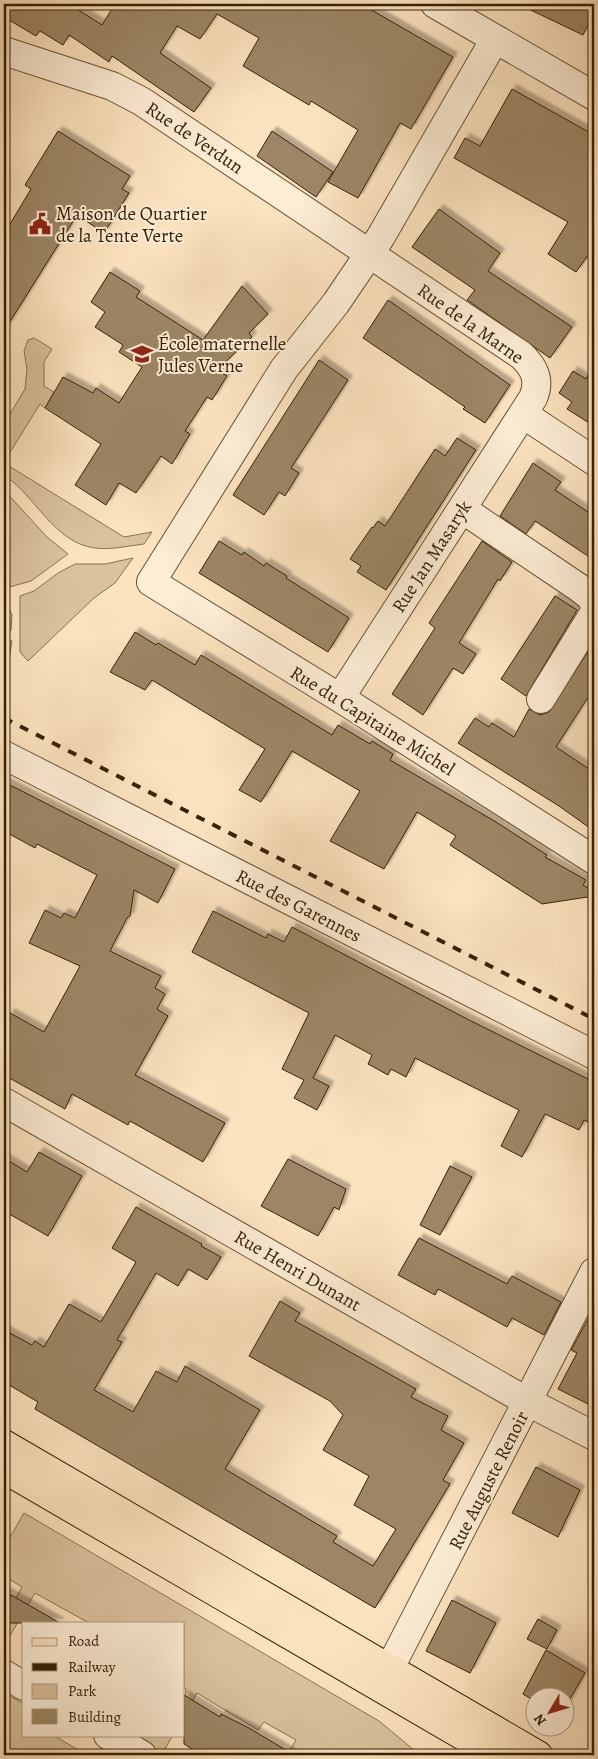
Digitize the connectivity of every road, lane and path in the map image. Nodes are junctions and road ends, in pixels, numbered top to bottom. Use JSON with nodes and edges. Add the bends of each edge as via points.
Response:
{"nodes":[{"id":1,"x":435,"y":4,"type":"edge"},
{"id":2,"x":495,"y":39,"type":"junction"},
{"id":3,"x":4,"y":51,"type":"edge"},
{"id":4,"x":593,"y":91,"type":"edge"},
{"id":5,"x":370,"y":254,"type":"junction"},
{"id":6,"x":523,"y":414,"type":"junction"},
{"id":7,"x":594,"y":461,"type":"edge"},
{"id":8,"x":462,"y":509,"type":"junction"},
{"id":9,"x":594,"y":603,"type":"edge"},
{"id":10,"x":594,"y":613,"type":"edge"},
{"id":11,"x":340,"y":698,"type":"junction"},
{"id":12,"x":541,"y":699,"type":"dead end"},
{"id":13,"x":4,"y":755,"type":"edge"},
{"id":14,"x":594,"y":860,"type":"edge"},
{"id":15,"x":594,"y":1055,"type":"edge"},
{"id":16,"x":4,"y":1102,"type":"edge"},
{"id":17,"x":594,"y":1272,"type":"edge"},
{"id":18,"x":528,"y":1402,"type":"junction"},
{"id":19,"x":594,"y":1436,"type":"edge"},
{"id":20,"x":4,"y":1444,"type":"edge"},
{"id":21,"x":4,"y":1469,"type":"edge"},
{"id":22,"x":4,"y":1674,"type":"edge"},
{"id":23,"x":384,"y":1678,"type":"junction"},
{"id":24,"x":22,"y":1685,"type":"edge"},
{"id":25,"x":110,"y":1736,"type":"edge"},
{"id":26,"x":504,"y":1750,"type":"edge"},
{"id":27,"x":142,"y":1755,"type":"edge"},
{"id":28,"x":538,"y":1755,"type":"edge"}],
"edges":[{"from":1,"to":2,"type":"street"},
{"from":2,"to":4,"type":"street"},
{"from":2,"to":5,"type":"street"},
{"from":3,"to":5,"type":"street","name":"Rue de Verdun","via":[[131,95]]},
{"from":5,"to":6,"type":"street","name":"Rue de la Marne","via":[[527,361],[537,385],[534,398]]},
{"from":5,"to":11,"type":"street","name":"Rue du Capitaine Michel","via":[[284,369],[150,582]]},
{"from":6,"to":7,"type":"street"},
{"from":6,"to":8,"type":"street","name":"Rue Jan Masaryk"},
{"from":8,"to":9,"type":"street","via":[[578,587]]},
{"from":8,"to":11,"type":"street","name":"Rue Jan Masaryk"},
{"from":10,"to":12,"type":"street"},
{"from":11,"to":14,"type":"street","name":"Rue du Capitaine Michel"},
{"from":13,"to":15,"type":"street","name":"Rue des Garennes"},
{"from":16,"to":18,"type":"street","name":"Rue Henri Dunant"},
{"from":17,"to":18,"type":"street","name":"Rue Auguste Renoir"},
{"from":18,"to":19,"type":"street","name":"Rue Henri Dunant"},
{"from":18,"to":23,"type":"street","name":"Rue Auguste Renoir"},
{"from":20,"to":23,"type":"main road"},
{"from":21,"to":23,"type":"main road"},
{"from":22,"to":24,"type":"street"},
{"from":23,"to":26,"type":"main road"},
{"from":25,"to":27,"type":"street"},
{"from":26,"to":28,"type":"main road"}]}
